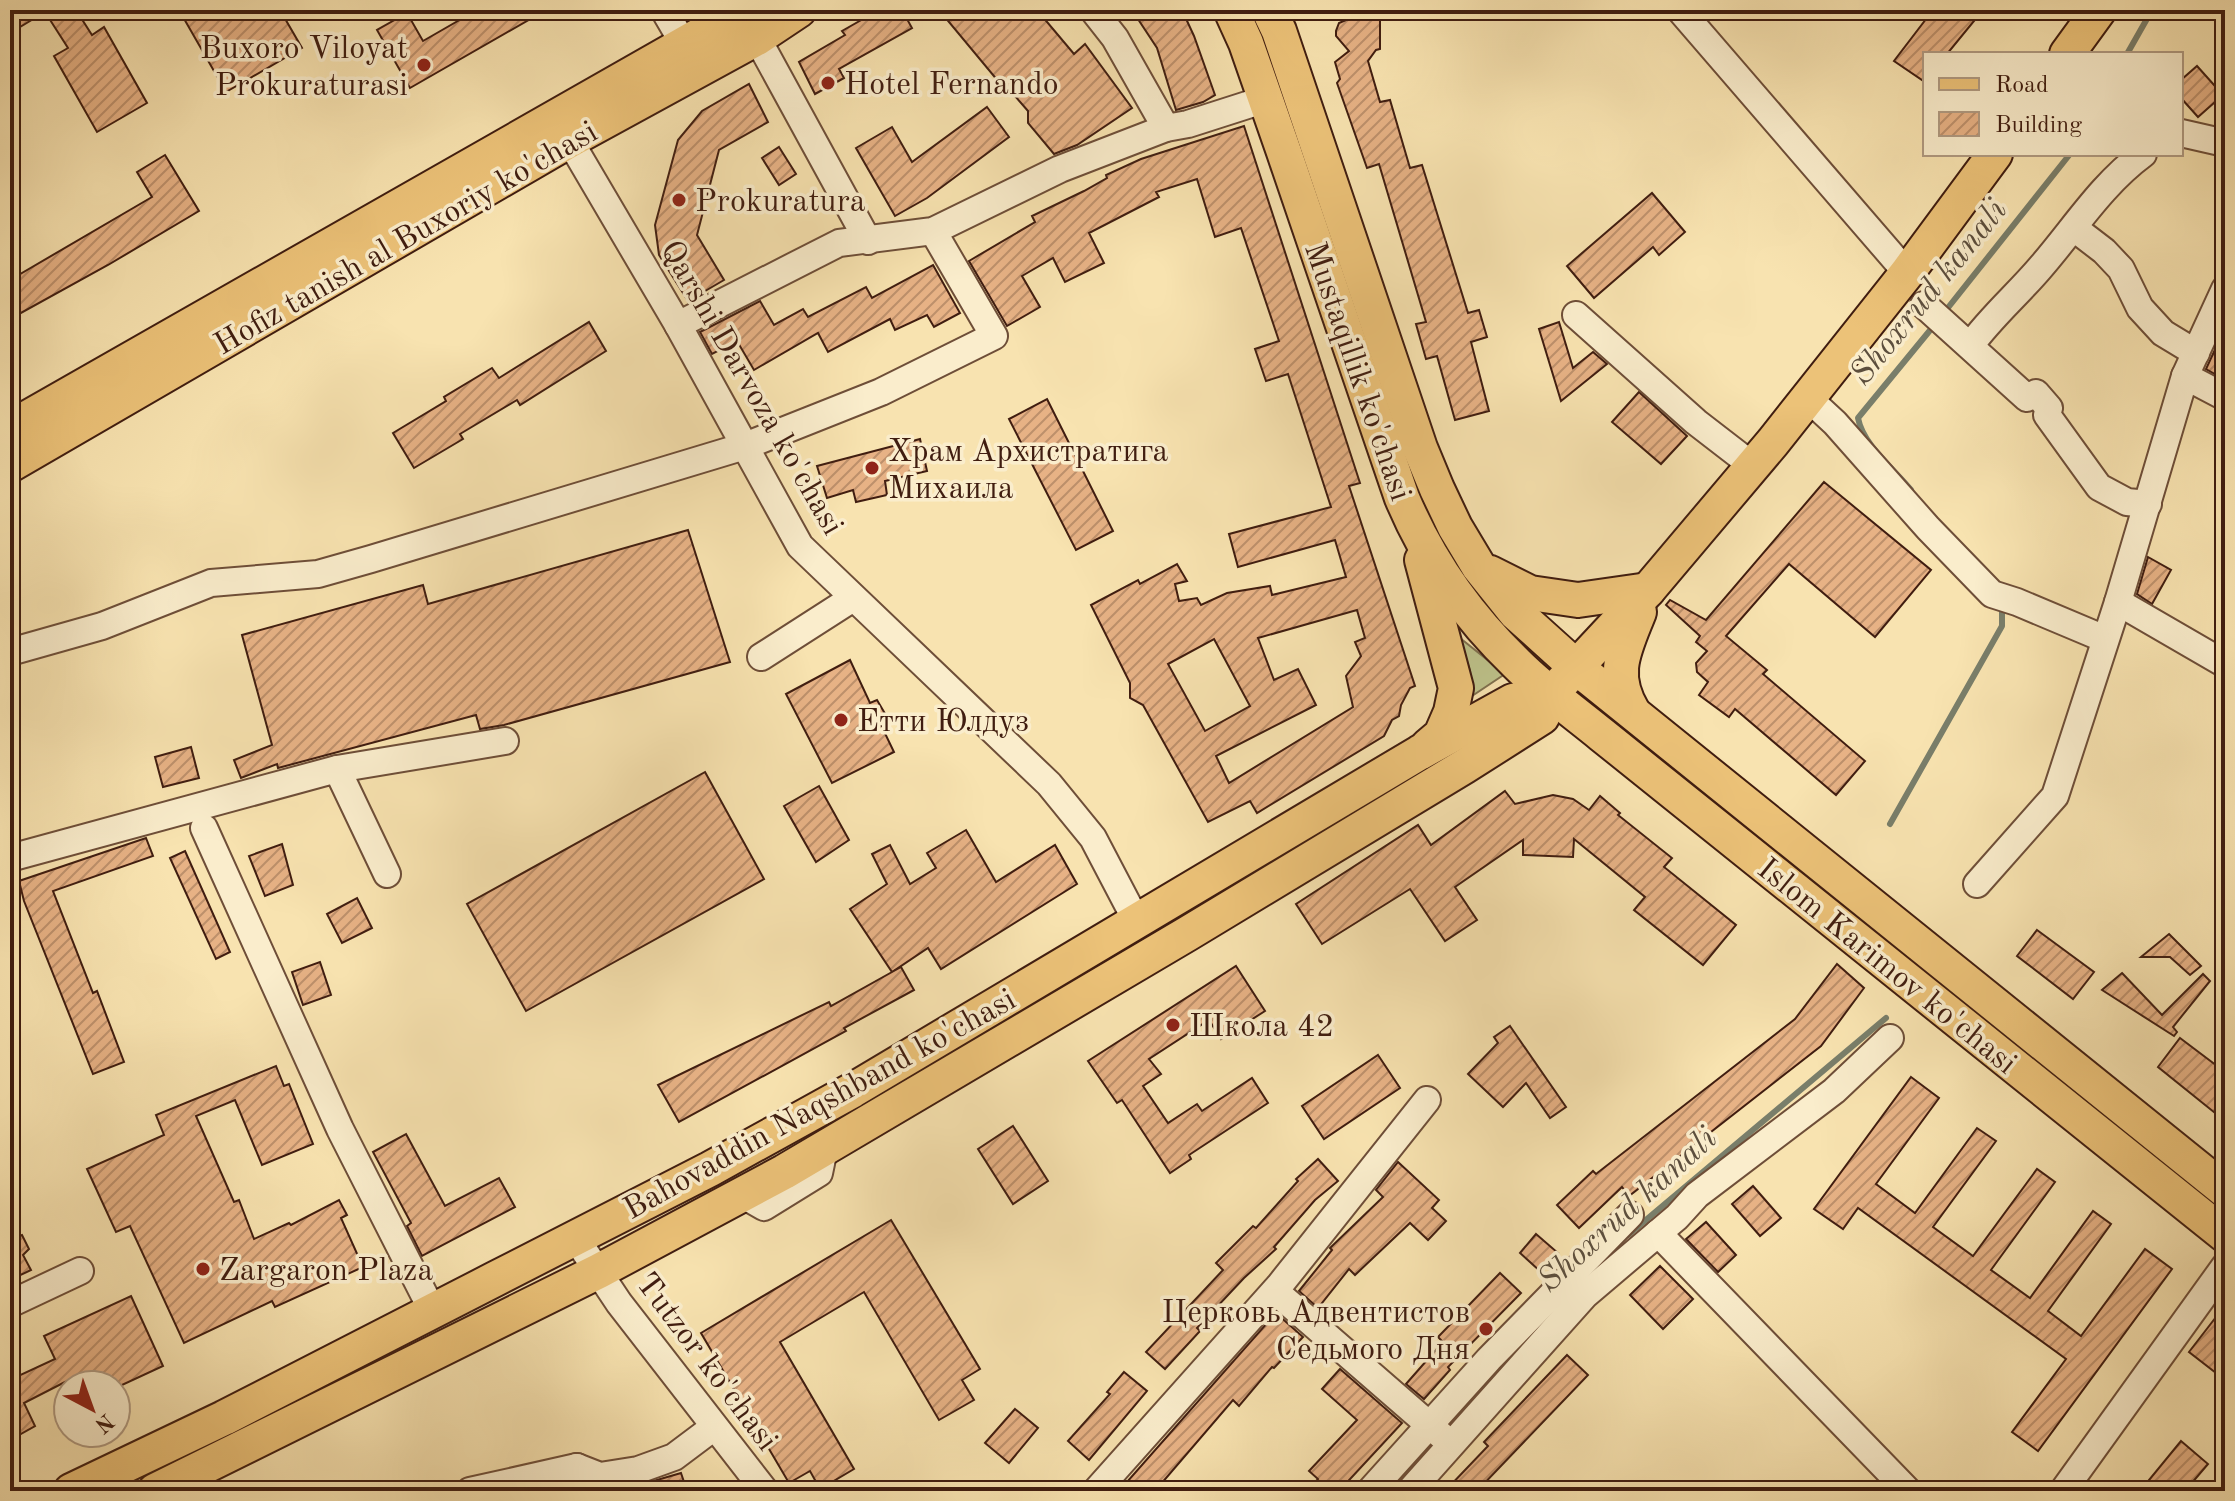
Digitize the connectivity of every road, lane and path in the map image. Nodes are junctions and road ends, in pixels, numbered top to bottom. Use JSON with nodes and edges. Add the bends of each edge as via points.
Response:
{"nodes":[{"id":1,"x":664,"y":10,"type":"edge"},
{"id":2,"x":799,"y":10,"type":"edge"},
{"id":3,"x":1093,"y":10,"type":"edge"},
{"id":4,"x":1231,"y":10,"type":"edge"},
{"id":5,"x":1680,"y":10,"type":"edge"},
{"id":6,"x":2099,"y":10,"type":"edge"},
{"id":7,"x":1277,"y":17,"type":"edge"},
{"id":8,"x":751,"y":24,"type":"edge"},
{"id":9,"x":685,"y":46,"type":"junction"},
{"id":10,"x":2068,"y":52,"type":"edge"},
{"id":11,"x":1266,"y":99,"type":"junction"},
{"id":12,"x":1166,"y":128,"type":"junction"},
{"id":13,"x":563,"y":129,"type":"junction"},
{"id":14,"x":2183,"y":133,"type":"edge"},
{"id":15,"x":2225,"y":143,"type":"edge"},
{"id":16,"x":1994,"y":156,"type":"edge"},
{"id":17,"x":2141,"y":156,"type":"edge"},
{"id":18,"x":2074,"y":228,"type":"junction"},
{"id":19,"x":933,"y":231,"type":"junction"},
{"id":20,"x":868,"y":241,"type":"junction"},
{"id":21,"x":320,"y":268,"type":"junction"},
{"id":22,"x":1907,"y":273,"type":"junction"},
{"id":23,"x":2225,"y":289,"type":"edge"},
{"id":24,"x":1934,"y":314,"type":"dead end"},
{"id":25,"x":1576,"y":315,"type":"dead end"},
{"id":26,"x":678,"y":325,"type":"junction"},
{"id":27,"x":1970,"y":346,"type":"junction"},
{"id":28,"x":2190,"y":365,"type":"junction"},
{"id":29,"x":2225,"y":397,"type":"edge"},
{"id":30,"x":1808,"y":398,"type":"junction"},
{"id":31,"x":10,"y":428,"type":"edge"},
{"id":32,"x":745,"y":446,"type":"junction"},
{"id":33,"x":10,"y":465,"type":"edge"},
{"id":34,"x":1753,"y":466,"type":"junction"},
{"id":35,"x":2148,"y":504,"type":"junction"},
{"id":36,"x":1414,"y":528,"type":"junction"},
{"id":37,"x":1479,"y":567,"type":"junction"},
{"id":38,"x":1648,"y":590,"type":"junction"},
{"id":39,"x":853,"y":598,"type":"junction"},
{"id":40,"x":2118,"y":602,"type":"junction"},
{"id":41,"x":2105,"y":639,"type":"junction"},
{"id":42,"x":10,"y":652,"type":"edge"},
{"id":43,"x":761,"y":657,"type":"dead end"},
{"id":44,"x":2225,"y":664,"type":"edge"},
{"id":45,"x":1576,"y":667,"type":"junction"},
{"id":46,"x":1552,"y":693,"type":"junction"},
{"id":47,"x":1634,"y":713,"type":"junction"},
{"id":48,"x":505,"y":741,"type":"dead end"},
{"id":49,"x":1419,"y":753,"type":"junction"},
{"id":50,"x":337,"y":769,"type":"junction"},
{"id":51,"x":204,"y":828,"type":"dead end"},
{"id":52,"x":10,"y":858,"type":"edge"},
{"id":53,"x":387,"y":874,"type":"dead end"},
{"id":54,"x":1977,"y":884,"type":"dead end"},
{"id":55,"x":1137,"y":922,"type":"junction"},
{"id":56,"x":1890,"y":1038,"type":"dead end"},
{"id":57,"x":1427,"y":1100,"type":"dead end"},
{"id":58,"x":2219,"y":1175,"type":"edge"},
{"id":59,"x":1630,"y":1215,"type":"dead end"},
{"id":60,"x":1658,"y":1233,"type":"junction"},
{"id":61,"x":2225,"y":1235,"type":"edge"},
{"id":62,"x":575,"y":1237,"type":"junction"},
{"id":63,"x":2225,"y":1266,"type":"edge"},
{"id":64,"x":80,"y":1271,"type":"dead end"},
{"id":65,"x":599,"y":1271,"type":"junction"},
{"id":66,"x":1275,"y":1291,"type":"junction"},
{"id":67,"x":10,"y":1304,"type":"edge"},
{"id":68,"x":432,"y":1310,"type":"junction"},
{"id":69,"x":1430,"y":1425,"type":"junction"},
{"id":70,"x":714,"y":1427,"type":"junction"},
{"id":71,"x":1452,"y":1444,"type":"junction"},
{"id":72,"x":579,"y":1479,"type":"edge"},
{"id":73,"x":71,"y":1491,"type":"edge"},
{"id":74,"x":155,"y":1491,"type":"edge"},
{"id":75,"x":470,"y":1491,"type":"edge"},
{"id":76,"x":765,"y":1491,"type":"edge"},
{"id":77,"x":1096,"y":1491,"type":"edge"},
{"id":78,"x":1370,"y":1491,"type":"edge"},
{"id":79,"x":1410,"y":1491,"type":"edge"},
{"id":80,"x":1908,"y":1491,"type":"edge"},
{"id":81,"x":2063,"y":1491,"type":"edge"}],
"edges":[{"from":1,"to":9,"type":"street"},
{"from":2,"to":8,"type":"main road","name":"Hofiz tanish al Buxoriy ko'chasi"},
{"from":3,"to":12,"type":"street"},
{"from":4,"to":11,"type":"main road","name":"Mustaqillik ko'chasi"},
{"from":5,"to":22,"type":"street"},
{"from":6,"to":10,"type":"main road"},
{"from":7,"to":37,"type":"main road","name":"Mustaqillik ko'chasi","via":[[1420,448]]},
{"from":8,"to":9,"type":"main road","name":"Hofiz tanish al Buxoriy ko'chasi"},
{"from":8,"to":13,"type":"main road","name":"Hofiz tanish al Buxoriy ko'chasi"},
{"from":8,"to":20,"type":"street"},
{"from":9,"to":13,"type":"main road","name":"Hofiz tanish al Buxoriy ko'chasi"},
{"from":11,"to":12,"type":"street"},
{"from":11,"to":36,"type":"main road","name":"Mustaqillik ko'chasi"},
{"from":12,"to":19,"type":"street","via":[[1060,169]]},
{"from":13,"to":21,"type":"main road","name":"Hofiz tanish al Buxoriy ko'chasi"},
{"from":13,"to":26,"type":"street","name":"Qarshi Darvoza ko'chasi"},
{"from":14,"to":15,"type":"street"},
{"from":16,"to":22,"type":"main road","name":"Bahovaddin Naqshband ko'chasi"},
{"from":17,"to":18,"type":"street","via":[[2100,192]]},
{"from":18,"to":27,"type":"street"},
{"from":18,"to":28,"type":"street","via":[[2121,269],[2140,308]]},
{"from":19,"to":20,"type":"street"},
{"from":19,"to":32,"type":"street","via":[[994,336],[881,392]]},
{"from":20,"to":26,"type":"street","via":[[839,243]]},
{"from":21,"to":31,"type":"main road","name":"Hofiz tanish al Buxoriy ko'chasi"},
{"from":21,"to":33,"type":"main road","name":"Hofiz tanish al Buxoriy ko'chasi"},
{"from":22,"to":30,"type":"main road","name":"Bahovaddin Naqshband ko'chasi"},
{"from":23,"to":28,"type":"street"},
{"from":24,"to":27,"type":"street"},
{"from":25,"to":34,"type":"street"},
{"from":26,"to":32,"type":"street","name":"Qarshi Darvoza ko'chasi"},
{"from":27,"to":35,"type":"street","via":[[2027,398],[2036,393],[2099,487],[2127,502]]},
{"from":28,"to":29,"type":"street"},
{"from":28,"to":35,"type":"street"},
{"from":30,"to":34,"type":"main road","name":"Bahovaddin Naqshband ko'chasi"},
{"from":30,"to":41,"type":"street","via":[[1992,594]]},
{"from":32,"to":39,"type":"street","name":"Qarshi Darvoza ko'chasi","via":[[800,546]]},
{"from":32,"to":42,"type":"street","via":[[318,574],[211,583],[102,626]]},
{"from":34,"to":38,"type":"main road","name":"Bahovaddin Naqshband ko'chasi"},
{"from":35,"to":40,"type":"street"},
{"from":36,"to":46,"type":"main road","name":"Mustaqillik ko'chasi","via":[[1461,599],[1517,664]]},
{"from":36,"to":49,"type":"main road","via":[[1456,688],[1441,735]]},
{"from":37,"to":38,"type":"main road","via":[[1530,593],[1553,597],[1578,600]]},
{"from":37,"to":45,"type":"main road","name":"Mustaqillik ko'chasi","via":[[1515,612]]},
{"from":38,"to":45,"type":"main road","name":"Bahovaddin Naqshband ko'chasi"},
{"from":38,"to":47,"type":"main road","via":[[1622,655],[1624,696]]},
{"from":39,"to":43,"type":"street"},
{"from":39,"to":55,"type":"street","name":"Qarshi Darvoza ko'chasi","via":[[1049,784],[1093,838]]},
{"from":40,"to":41,"type":"street"},
{"from":40,"to":44,"type":"street"},
{"from":41,"to":54,"type":"street","via":[[2055,796]]},
{"from":45,"to":46,"type":"main road","name":"Bahovaddin Naqshband ko'chasi"},
{"from":45,"to":47,"type":"main road","name":"Islom Karimov ko'chasi"},
{"from":46,"to":49,"type":"main road","name":"Bahovaddin Naqshband ko'chasi","via":[[1513,701]]},
{"from":46,"to":61,"type":"main road","name":"Islom Karimov ko'chasi"},
{"from":46,"to":65,"type":"main road","name":"Bahovaddin Naqshband ko'chasi","via":[[1542,717],[1478,758],[824,1149]]},
{"from":47,"to":58,"type":"main road","name":"Islom Karimov ko'chasi"},
{"from":48,"to":50,"type":"street"},
{"from":49,"to":55,"type":"main road","name":"Bahovaddin Naqshband ko'chasi"},
{"from":50,"to":52,"type":"street"},
{"from":50,"to":53,"type":"street"},
{"from":51,"to":68,"type":"street","via":[[340,1129]]},
{"from":55,"to":62,"type":"main road","name":"Bahovaddin Naqshband ko'chasi","via":[[853,1090]]},
{"from":56,"to":60,"type":"street","via":[[1834,1091],[1697,1195]]},
{"from":57,"to":66,"type":"street"},
{"from":59,"to":69,"type":"street"},
{"from":60,"to":71,"type":"street","via":[[1585,1295]]},
{"from":60,"to":80,"type":"street"},
{"from":62,"to":65,"type":"street","name":"Tutzor ko'chasi"},
{"from":62,"to":68,"type":"main road","name":"Bahovaddin Naqshband ko'chasi"},
{"from":63,"to":81,"type":"street"},
{"from":64,"to":67,"type":"street"},
{"from":65,"to":70,"type":"street","name":"Tutzor ko'chasi"},
{"from":65,"to":74,"type":"main road","name":"Bahovaddin Naqshband ko'chasi"},
{"from":66,"to":69,"type":"street"},
{"from":66,"to":77,"type":"street"},
{"from":68,"to":73,"type":"main road","name":"Bahovaddin Naqshband ko'chasi"},
{"from":69,"to":71,"type":"street"},
{"from":69,"to":78,"type":"street"},
{"from":70,"to":72,"type":"street","via":[[674,1457],[638,1470]]},
{"from":70,"to":76,"type":"street","name":"Tutzor ko'chasi"},
{"from":71,"to":79,"type":"street"},
{"from":72,"to":75,"type":"street"}]}
